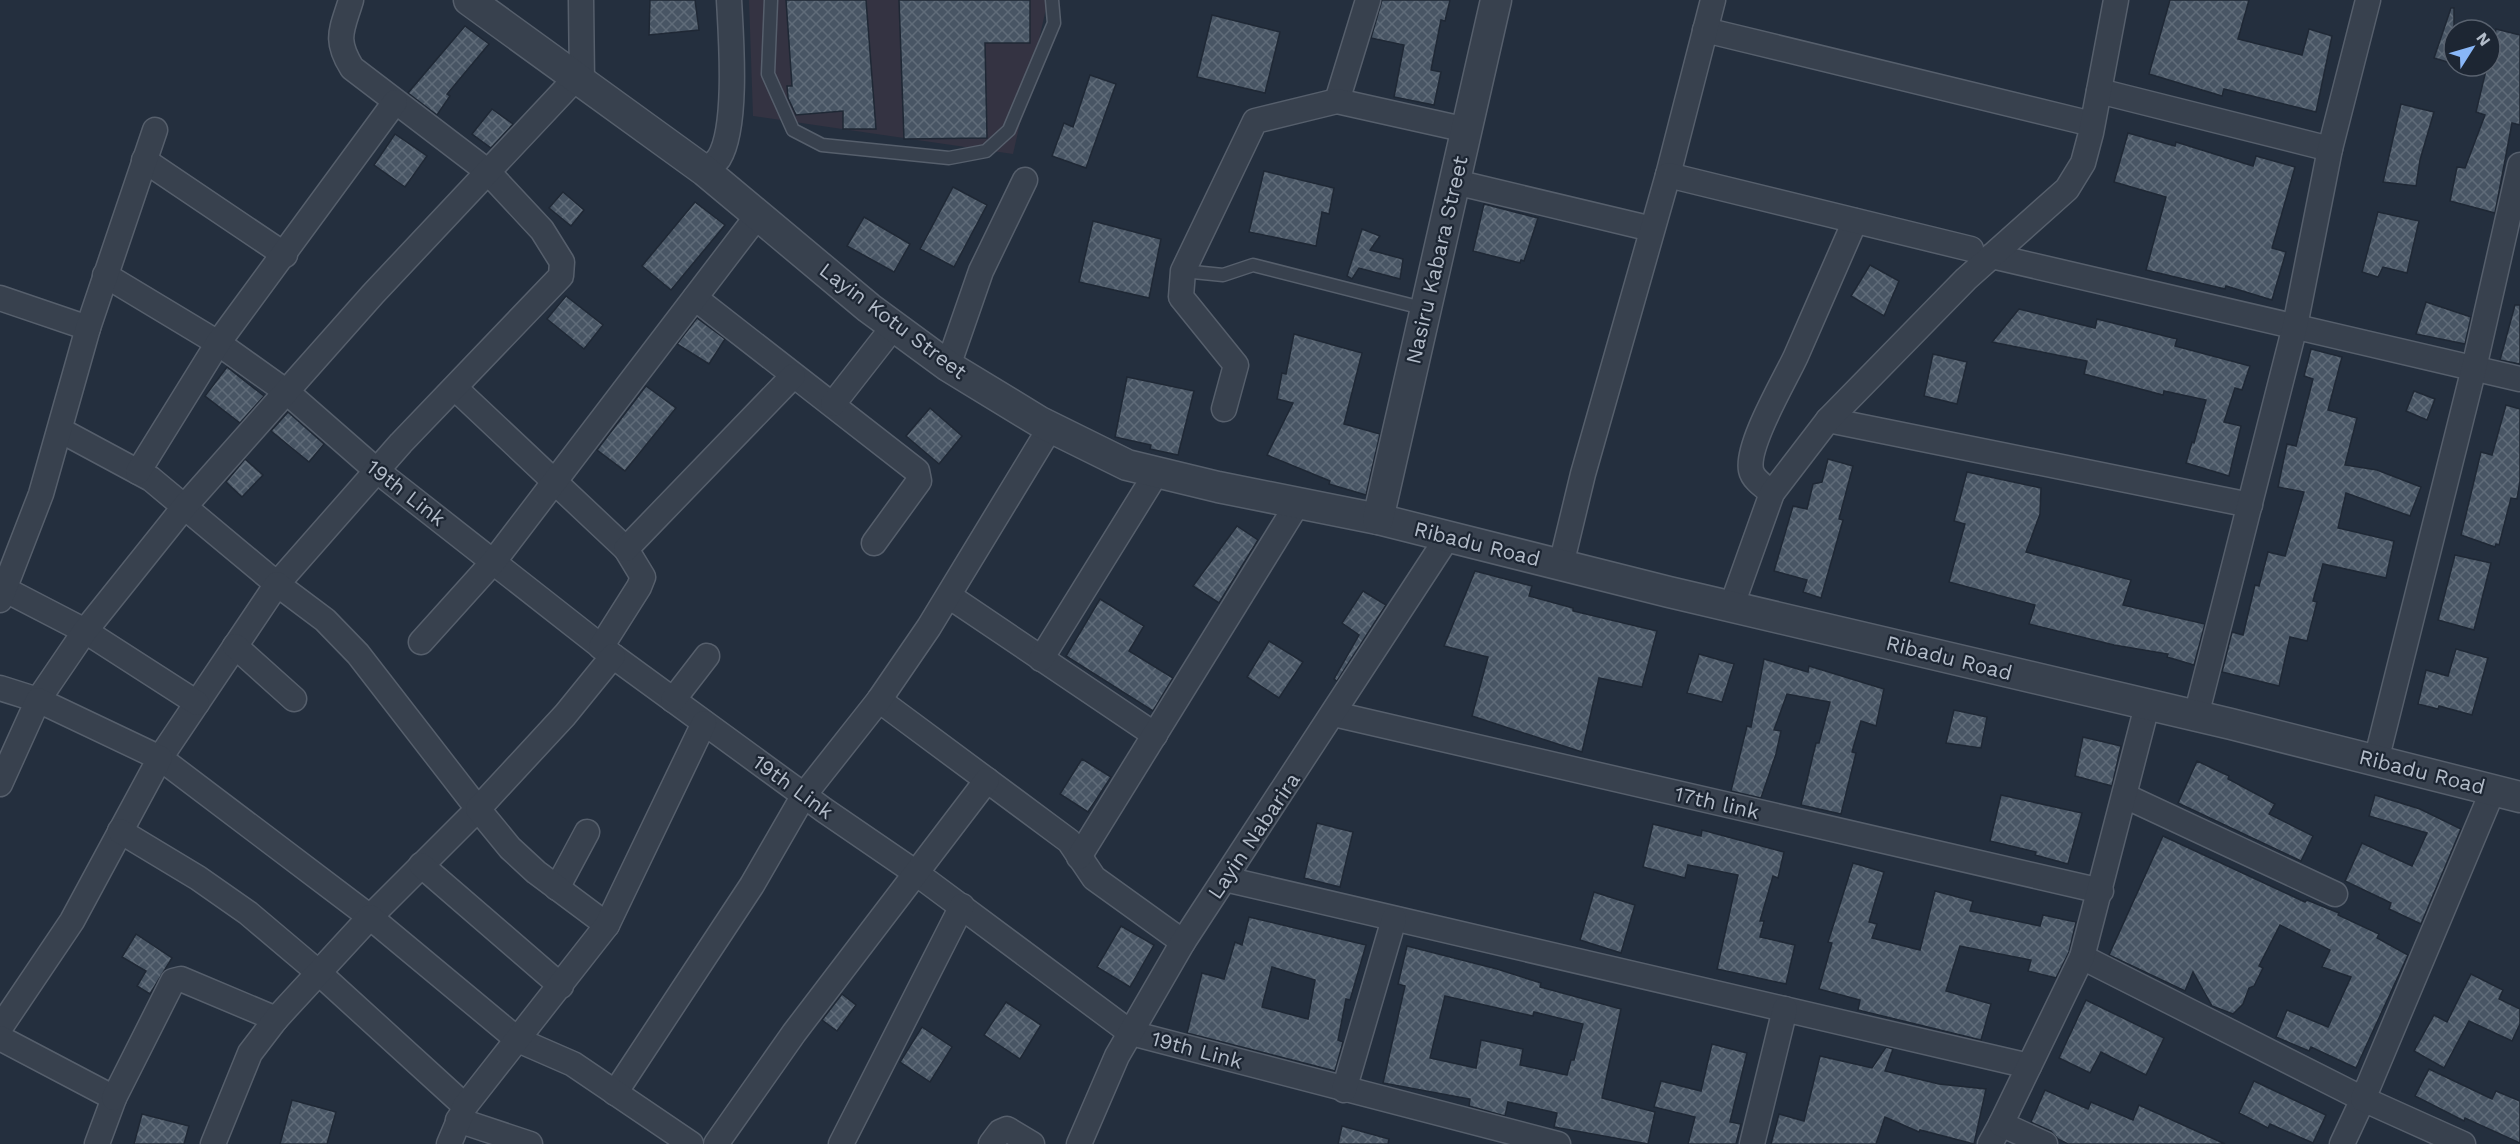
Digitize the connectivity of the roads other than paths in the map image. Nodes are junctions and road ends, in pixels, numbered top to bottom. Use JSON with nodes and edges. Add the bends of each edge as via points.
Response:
{"nodes":[{"id":1,"x":351,"y":0,"type":"edge"},
{"id":2,"x":469,"y":0,"type":"edge"},
{"id":3,"x":581,"y":0,"type":"edge"},
{"id":4,"x":729,"y":0,"type":"edge"},
{"id":5,"x":771,"y":0,"type":"edge"},
{"id":6,"x":1052,"y":0,"type":"edge"},
{"id":7,"x":1368,"y":0,"type":"edge"},
{"id":8,"x":1496,"y":0,"type":"edge"},
{"id":9,"x":1713,"y":0,"type":"edge"},
{"id":10,"x":2116,"y":0,"type":"edge"},
{"id":11,"x":2368,"y":0,"type":"edge"},
{"id":12,"x":1705,"y":30,"type":"junction"},
{"id":13,"x":580,"y":79,"type":"junction"},
{"id":14,"x":2098,"y":91,"type":"junction"},
{"id":15,"x":1337,"y":101,"type":"junction"},
{"id":16,"x":395,"y":102,"type":"junction"},
{"id":17,"x":2092,"y":124,"type":"junction"},
{"id":18,"x":155,"y":130,"type":"dead end"},
{"id":19,"x":1467,"y":130,"type":"junction"},
{"id":20,"x":2330,"y":149,"type":"junction"},
{"id":21,"x":144,"y":160,"type":"junction"},
{"id":22,"x":2520,"y":165,"type":"edge"},
{"id":23,"x":487,"y":171,"type":"junction"},
{"id":24,"x":705,"y":171,"type":"junction"},
{"id":25,"x":1668,"y":175,"type":"junction"},
{"id":26,"x":1024,"y":180,"type":"dead end"},
{"id":27,"x":1455,"y":182,"type":"junction"},
{"id":28,"x":758,"y":215,"type":"junction"},
{"id":29,"x":1855,"y":222,"type":"junction"},
{"id":30,"x":1652,"y":229,"type":"junction"},
{"id":31,"x":1982,"y":252,"type":"junction"},
{"id":32,"x":285,"y":255,"type":"junction"},
{"id":33,"x":1183,"y":271,"type":"junction"},
{"id":34,"x":105,"y":275,"type":"junction"},
{"id":35,"x":0,"y":298,"type":"edge"},
{"id":36,"x":695,"y":298,"type":"junction"},
{"id":37,"x":1426,"y":309,"type":"junction"},
{"id":38,"x":894,"y":326,"type":"junction"},
{"id":39,"x":2295,"y":326,"type":"junction"},
{"id":40,"x":88,"y":328,"type":"junction"},
{"id":41,"x":218,"y":343,"type":"junction"},
{"id":42,"x":948,"y":366,"type":"junction"},
{"id":43,"x":2474,"y":368,"type":"junction"},
{"id":44,"x":793,"y":376,"type":"junction"},
{"id":45,"x":2520,"y":378,"type":"edge"},
{"id":46,"x":455,"y":388,"type":"junction"},
{"id":47,"x":288,"y":393,"type":"junction"},
{"id":48,"x":833,"y":404,"type":"junction"},
{"id":49,"x":1224,"y":409,"type":"dead end"},
{"id":50,"x":1828,"y":420,"type":"junction"},
{"id":51,"x":1050,"y":428,"type":"junction"},
{"id":52,"x":60,"y":430,"type":"junction"},
{"id":53,"x":376,"y":470,"type":"junction"},
{"id":54,"x":138,"y":472,"type":"junction"},
{"id":55,"x":1157,"y":472,"type":"junction"},
{"id":56,"x":555,"y":482,"type":"junction"},
{"id":57,"x":1772,"y":493,"type":"junction"},
{"id":58,"x":1298,"y":503,"type":"junction"},
{"id":59,"x":2250,"y":505,"type":"junction"},
{"id":60,"x":185,"y":506,"type":"junction"},
{"id":61,"x":1378,"y":519,"type":"junction"},
{"id":62,"x":1447,"y":538,"type":"junction"},
{"id":63,"x":874,"y":543,"type":"dead end"},
{"id":64,"x":626,"y":549,"type":"junction"},
{"id":65,"x":494,"y":561,"type":"junction"},
{"id":66,"x":1561,"y":565,"type":"junction"},
{"id":67,"x":277,"y":584,"type":"junction"},
{"id":68,"x":2,"y":595,"type":"edge"},
{"id":69,"x":949,"y":596,"type":"junction"},
{"id":70,"x":1732,"y":605,"type":"junction"},
{"id":71,"x":85,"y":631,"type":"junction"},
{"id":72,"x":422,"y":642,"type":"dead end"},
{"id":73,"x":235,"y":646,"type":"junction"},
{"id":74,"x":607,"y":652,"type":"junction"},
{"id":75,"x":707,"y":656,"type":"dead end"},
{"id":76,"x":1041,"y":659,"type":"junction"},
{"id":77,"x":0,"y":688,"type":"edge"},
{"id":78,"x":294,"y":699,"type":"dead end"},
{"id":79,"x":38,"y":700,"type":"junction"},
{"id":80,"x":673,"y":700,"type":"junction"},
{"id":81,"x":879,"y":700,"type":"junction"},
{"id":82,"x":197,"y":703,"type":"junction"},
{"id":83,"x":2147,"y":706,"type":"junction"},
{"id":84,"x":1334,"y":714,"type":"junction"},
{"id":85,"x":2196,"y":716,"type":"junction"},
{"id":86,"x":704,"y":723,"type":"junction"},
{"id":87,"x":1155,"y":735,"type":"junction"},
{"id":88,"x":160,"y":758,"type":"junction"},
{"id":89,"x":2376,"y":761,"type":"junction"},
{"id":90,"x":987,"y":780,"type":"junction"},
{"id":91,"x":0,"y":784,"type":"edge"},
{"id":92,"x":2506,"y":794,"type":"edge"},
{"id":93,"x":804,"y":795,"type":"junction"},
{"id":94,"x":2125,"y":796,"type":"junction"},
{"id":95,"x":478,"y":809,"type":"junction"},
{"id":96,"x":120,"y":831,"type":"junction"},
{"id":97,"x":587,"y":832,"type":"dead end"},
{"id":98,"x":1079,"y":858,"type":"junction"},
{"id":99,"x":421,"y":865,"type":"junction"},
{"id":100,"x":916,"y":873,"type":"junction"},
{"id":101,"x":1225,"y":879,"type":"junction"},
{"id":102,"x":557,"y":888,"type":"junction"},
{"id":103,"x":2101,"y":891,"type":"junction"},
{"id":104,"x":2335,"y":894,"type":"dead end"},
{"id":105,"x":962,"y":906,"type":"junction"},
{"id":106,"x":370,"y":917,"type":"junction"},
{"id":107,"x":1394,"y":918,"type":"junction"},
{"id":108,"x":607,"y":925,"type":"junction"},
{"id":109,"x":1183,"y":942,"type":"junction"},
{"id":110,"x":2082,"y":957,"type":"junction"},
{"id":111,"x":319,"y":973,"type":"junction"},
{"id":112,"x":561,"y":986,"type":"junction"},
{"id":113,"x":1785,"y":1009,"type":"junction"},
{"id":114,"x":276,"y":1019,"type":"junction"},
{"id":115,"x":0,"y":1028,"type":"edge"},
{"id":116,"x":1131,"y":1033,"type":"junction"},
{"id":117,"x":0,"y":1038,"type":"edge"},
{"id":118,"x":518,"y":1040,"type":"junction"},
{"id":119,"x":2029,"y":1066,"type":"junction"},
{"id":120,"x":1344,"y":1090,"type":"junction"},
{"id":121,"x":615,"y":1093,"type":"junction"},
{"id":122,"x":114,"y":1098,"type":"junction"},
{"id":123,"x":2363,"y":1099,"type":"junction"},
{"id":124,"x":462,"y":1113,"type":"junction"},
{"id":125,"x":1996,"y":1134,"type":"edge"},
{"id":126,"x":97,"y":1144,"type":"edge"},
{"id":127,"x":213,"y":1144,"type":"edge"},
{"id":128,"x":449,"y":1144,"type":"edge"},
{"id":129,"x":530,"y":1144,"type":"edge"},
{"id":130,"x":691,"y":1144,"type":"edge"},
{"id":131,"x":716,"y":1144,"type":"edge"},
{"id":132,"x":841,"y":1144,"type":"edge"},
{"id":133,"x":991,"y":1144,"type":"edge"},
{"id":134,"x":1032,"y":1144,"type":"edge"},
{"id":135,"x":1079,"y":1144,"type":"edge"},
{"id":136,"x":1558,"y":1144,"type":"edge"},
{"id":137,"x":1752,"y":1144,"type":"edge"},
{"id":138,"x":2045,"y":1144,"type":"edge"},
{"id":139,"x":2342,"y":1144,"type":"edge"},
{"id":140,"x":2463,"y":1144,"type":"edge"}],
"edges":[{"from":1,"to":16,"type":"street","via":[[341,51],[352,68]]},
{"from":2,"to":13,"type":"street","name":"Layin Kotu Street"},
{"from":3,"to":13,"type":"street"},
{"from":4,"to":24,"type":"street","via":[[730,118],[718,158]]},
{"from":5,"to":6,"type":"lane","via":[[768,74],[793,130],[822,145],[949,158],[986,151],[1009,130],[1054,23]]},
{"from":7,"to":15,"type":"street"},
{"from":8,"to":19,"type":"street","name":"Nasiru Kabara Street"},
{"from":9,"to":12,"type":"street"},
{"from":10,"to":14,"type":"street"},
{"from":11,"to":20,"type":"street"},
{"from":12,"to":17,"type":"street"},
{"from":12,"to":25,"type":"street"},
{"from":13,"to":23,"type":"street"},
{"from":13,"to":24,"type":"street","name":"Layin Kotu Street"},
{"from":14,"to":17,"type":"street"},
{"from":14,"to":20,"type":"street"},
{"from":15,"to":19,"type":"street"},
{"from":15,"to":33,"type":"street","via":[[1255,121]]},
{"from":16,"to":23,"type":"street"},
{"from":16,"to":32,"type":"street"},
{"from":17,"to":31,"type":"street","via":[[2083,163],[2067,189]]},
{"from":18,"to":21,"type":"street"},
{"from":19,"to":27,"type":"street","name":"Nasiru Kabara Street"},
{"from":20,"to":39,"type":"street"},
{"from":21,"to":32,"type":"street"},
{"from":21,"to":34,"type":"street"},
{"from":22,"to":43,"type":"street"},
{"from":23,"to":46,"type":"street","via":[[542,230],[562,262],[561,276]]},
{"from":23,"to":47,"type":"street"},
{"from":24,"to":28,"type":"street","name":"Layin Kotu Street"},
{"from":25,"to":29,"type":"street"},
{"from":25,"to":30,"type":"street"},
{"from":26,"to":42,"type":"street","via":[[981,271]]},
{"from":27,"to":30,"type":"street"},
{"from":27,"to":37,"type":"street","name":"Nasiru Kabara Street"},
{"from":28,"to":36,"type":"street"},
{"from":28,"to":38,"type":"street","name":"Layin Kotu Street"},
{"from":29,"to":31,"type":"street"},
{"from":29,"to":57,"type":"street","via":[[1764,420],[1752,457],[1753,476]]},
{"from":30,"to":66,"type":"street","via":[[1582,474]]},
{"from":31,"to":39,"type":"street"},
{"from":31,"to":50,"type":"street"},
{"from":32,"to":41,"type":"street"},
{"from":33,"to":37,"type":"lane","via":[[1223,275],[1253,265]]},
{"from":33,"to":49,"type":"street","via":[[1181,297],[1236,365]]},
{"from":34,"to":40,"type":"street"},
{"from":34,"to":41,"type":"street","name":"19th Link"},
{"from":35,"to":40,"type":"street"},
{"from":36,"to":44,"type":"street"},
{"from":36,"to":56,"type":"street"},
{"from":37,"to":61,"type":"street","name":"Nasiru Kabara Street"},
{"from":38,"to":42,"type":"street","name":"Layin Kotu Street"},
{"from":38,"to":48,"type":"street"},
{"from":39,"to":43,"type":"street"},
{"from":39,"to":59,"type":"street"},
{"from":40,"to":52,"type":"street"},
{"from":41,"to":47,"type":"street","name":"19th Link"},
{"from":41,"to":54,"type":"street"},
{"from":42,"to":51,"type":"street","name":"Layin Kotu Street"},
{"from":43,"to":45,"type":"street"},
{"from":43,"to":89,"type":"street"},
{"from":44,"to":48,"type":"street"},
{"from":44,"to":64,"type":"street"},
{"from":46,"to":53,"type":"street"},
{"from":46,"to":56,"type":"street"},
{"from":47,"to":53,"type":"street","name":"19th Link"},
{"from":47,"to":60,"type":"street"},
{"from":48,"to":63,"type":"street","via":[[913,466],[919,475],[919,482]]},
{"from":50,"to":57,"type":"street"},
{"from":50,"to":59,"type":"street"},
{"from":51,"to":55,"type":"street","name":"Layin Kotu Street","via":[[1127,465]]},
{"from":51,"to":69,"type":"street"},
{"from":52,"to":54,"type":"street"},
{"from":52,"to":68,"type":"street","via":[[41,494]]},
{"from":53,"to":65,"type":"street","name":"19th Link"},
{"from":53,"to":67,"type":"street"},
{"from":54,"to":60,"type":"street"},
{"from":55,"to":58,"type":"street","name":"Layin Kotu Street"},
{"from":55,"to":76,"type":"street"},
{"from":56,"to":64,"type":"street"},
{"from":56,"to":65,"type":"street"},
{"from":57,"to":70,"type":"street"},
{"from":58,"to":61,"type":"street","name":"Layin Kotu Street"},
{"from":58,"to":87,"type":"street"},
{"from":59,"to":85,"type":"street"},
{"from":60,"to":67,"type":"street"},
{"from":60,"to":71,"type":"street"},
{"from":61,"to":62,"type":"street","name":"Ribadu Road"},
{"from":62,"to":66,"type":"street","name":"Ribadu Road"},
{"from":62,"to":84,"type":"street","name":"Layin Nabarira"},
{"from":64,"to":74,"type":"street","via":[[643,577]]},
{"from":65,"to":72,"type":"street"},
{"from":65,"to":74,"type":"street","name":"19th Link"},
{"from":66,"to":70,"type":"street","name":"Ribadu Road"},
{"from":67,"to":73,"type":"street"},
{"from":67,"to":95,"type":"street","via":[[325,620],[358,654]]},
{"from":68,"to":71,"type":"street"},
{"from":69,"to":76,"type":"street"},
{"from":69,"to":81,"type":"street"},
{"from":70,"to":83,"type":"street","name":"Ribadu Road"},
{"from":71,"to":79,"type":"street"},
{"from":71,"to":82,"type":"street"},
{"from":73,"to":78,"type":"street"},
{"from":73,"to":82,"type":"street"},
{"from":74,"to":80,"type":"street","name":"19th Link"},
{"from":74,"to":95,"type":"street","via":[[565,715]]},
{"from":75,"to":80,"type":"street"},
{"from":76,"to":87,"type":"street"},
{"from":77,"to":79,"type":"street"},
{"from":79,"to":88,"type":"street"},
{"from":79,"to":91,"type":"street"},
{"from":80,"to":86,"type":"street","name":"19th Link"},
{"from":81,"to":90,"type":"street"},
{"from":81,"to":93,"type":"street"},
{"from":82,"to":88,"type":"street"},
{"from":83,"to":85,"type":"street","name":"Ribadu Road"},
{"from":83,"to":94,"type":"street"},
{"from":84,"to":101,"type":"street","name":"Layin Nabarira"},
{"from":84,"to":103,"type":"street","name":"17th link"},
{"from":85,"to":89,"type":"street","name":"Ribadu Road"},
{"from":86,"to":93,"type":"street","name":"19th Link"},
{"from":86,"to":108,"type":"street"},
{"from":87,"to":98,"type":"street"},
{"from":88,"to":96,"type":"street"},
{"from":88,"to":106,"type":"street"},
{"from":89,"to":92,"type":"street","name":"Ribadu Road"},
{"from":90,"to":98,"type":"street","via":[[1069,842]]},
{"from":90,"to":100,"type":"street"},
{"from":92,"to":123,"type":"street"},
{"from":93,"to":100,"type":"street","name":"19th Link"},
{"from":93,"to":121,"type":"street","via":[[752,885]]},
{"from":94,"to":103,"type":"street"},
{"from":94,"to":104,"type":"street"},
{"from":95,"to":99,"type":"street"},
{"from":95,"to":102,"type":"street","via":[[510,848]]},
{"from":96,"to":111,"type":"street","via":[[248,913]]},
{"from":96,"to":115,"type":"street","via":[[72,921]]},
{"from":97,"to":102,"type":"street"},
{"from":98,"to":109,"type":"street","via":[[1094,878]]},
{"from":99,"to":106,"type":"street"},
{"from":99,"to":112,"type":"street"},
{"from":100,"to":105,"type":"street","name":"19th Link"},
{"from":100,"to":131,"type":"street","via":[[794,1033]]},
{"from":101,"to":107,"type":"street"},
{"from":101,"to":109,"type":"street","name":"Layin Nabarira"},
{"from":102,"to":108,"type":"street"},
{"from":103,"to":110,"type":"street"},
{"from":105,"to":116,"type":"street","name":"19th Link"},
{"from":105,"to":132,"type":"street"},
{"from":106,"to":111,"type":"street"},
{"from":106,"to":118,"type":"street"},
{"from":107,"to":113,"type":"street"},
{"from":107,"to":120,"type":"street"},
{"from":108,"to":112,"type":"street"},
{"from":109,"to":116,"type":"street","name":"Layin Nabarira"},
{"from":110,"to":119,"type":"street"},
{"from":110,"to":123,"type":"street"},
{"from":111,"to":114,"type":"street"},
{"from":111,"to":124,"type":"street"},
{"from":112,"to":118,"type":"street"},
{"from":113,"to":119,"type":"street"},
{"from":113,"to":137,"type":"street"},
{"from":114,"to":122,"type":"street","via":[[181,980],[173,981]]},
{"from":114,"to":127,"type":"street","via":[[250,1053]]},
{"from":116,"to":120,"type":"street","name":"19th Link"},
{"from":116,"to":135,"type":"street","name":"Layin Nabarira"},
{"from":117,"to":122,"type":"street"},
{"from":118,"to":121,"type":"street","via":[[573,1064]]},
{"from":118,"to":124,"type":"street"},
{"from":119,"to":125,"type":"street"},
{"from":120,"to":136,"type":"street","name":"19th Link"},
{"from":121,"to":130,"type":"street"},
{"from":122,"to":126,"type":"street"},
{"from":123,"to":139,"type":"street"},
{"from":123,"to":140,"type":"street"},
{"from":124,"to":128,"type":"street"},
{"from":124,"to":129,"type":"street"},
{"from":125,"to":138,"type":"street"},
{"from":133,"to":134,"type":"street","via":[[1007,1129]]}]}
